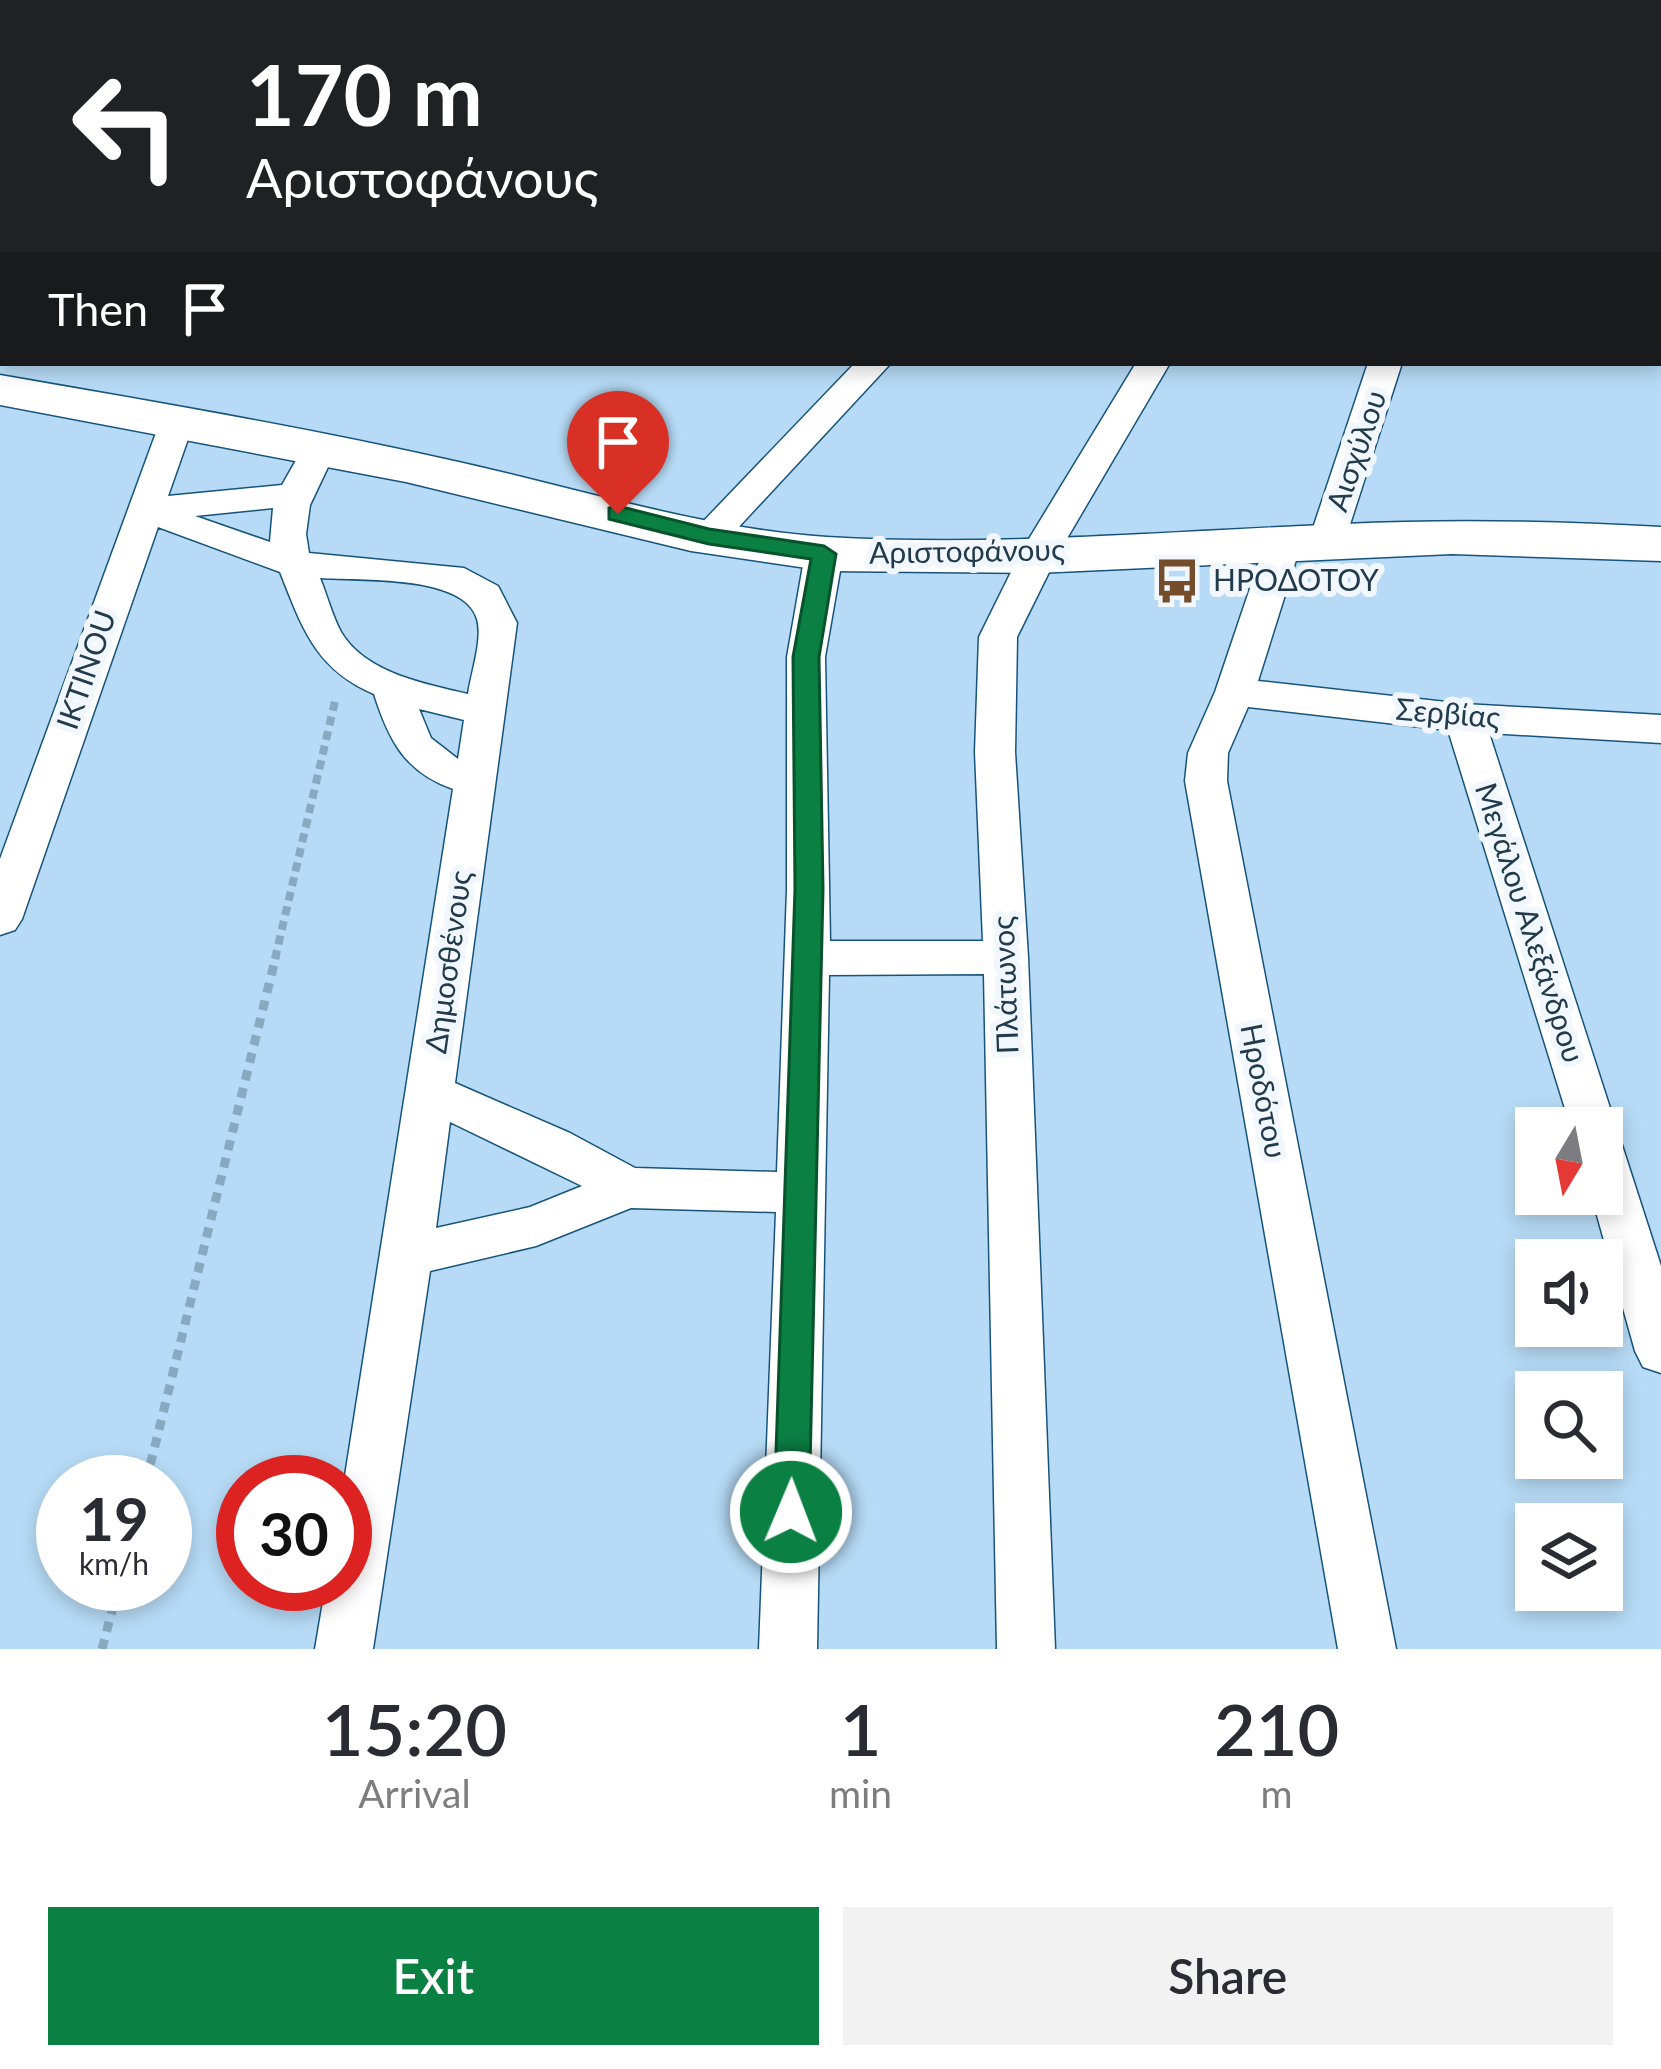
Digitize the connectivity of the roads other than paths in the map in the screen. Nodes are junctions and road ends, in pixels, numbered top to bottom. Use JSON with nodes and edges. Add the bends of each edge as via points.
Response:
{"nodes":[{"id":1,"x":871,"y":366,"type":"edge"},
{"id":2,"x":1152,"y":366,"type":"edge"},
{"id":3,"x":1384,"y":366,"type":"edge"},
{"id":4,"x":0,"y":391,"type":"edge"},
{"id":5,"x":177,"y":422,"type":"junction"},
{"id":6,"x":307,"y":471,"type":"junction"},
{"id":7,"x":144,"y":510,"type":"junction"},
{"id":8,"x":709,"y":537,"type":"junction"},
{"id":9,"x":1305,"y":541,"type":"junction"},
{"id":10,"x":1661,"y":544,"type":"edge"},
{"id":11,"x":1040,"y":552,"type":"junction"},
{"id":12,"x":824,"y":554,"type":"junction"},
{"id":13,"x":295,"y":564,"type":"junction"},
{"id":14,"x":391,"y":686,"type":"junction"},
{"id":15,"x":1235,"y":692,"type":"junction"},
{"id":16,"x":486,"y":712,"type":"junction"},
{"id":17,"x":1464,"y":718,"type":"junction"},
{"id":18,"x":1661,"y":729,"type":"edge"},
{"id":19,"x":475,"y":781,"type":"junction"},
{"id":20,"x":0,"y":919,"type":"edge"},
{"id":21,"x":1006,"y":957,"type":"junction"},
{"id":22,"x":806,"y":958,"type":"junction"},
{"id":23,"x":430,"y":1092,"type":"junction"},
{"id":24,"x":1588,"y":1107,"type":"edge"},
{"id":25,"x":628,"y":1188,"type":"junction"},
{"id":26,"x":799,"y":1192,"type":"junction"},
{"id":27,"x":1621,"y":1215,"type":"edge"},
{"id":28,"x":407,"y":1256,"type":"junction"},
{"id":29,"x":1661,"y":1352,"type":"edge"},
{"id":30,"x":344,"y":1649,"type":"edge"},
{"id":31,"x":788,"y":1649,"type":"edge"},
{"id":32,"x":1026,"y":1649,"type":"edge"},
{"id":33,"x":1367,"y":1649,"type":"edge"}],
"edges":[{"from":1,"to":8,"type":"street"},
{"from":2,"to":11,"type":"street","name":"Πλάτωνος"},
{"from":3,"to":9,"type":"street","name":"Αισχύλου"},
{"from":4,"to":5,"type":"street","name":"Αριστοφάνους"},
{"from":5,"to":6,"type":"street","name":"Αριστοφάνους"},
{"from":5,"to":7,"type":"street","name":"IKTINOU"},
{"from":6,"to":7,"type":"street"},
{"from":6,"to":8,"type":"street","name":"Αριστοφάνους"},
{"from":6,"to":13,"type":"street","via":[[284,542]]},
{"from":7,"to":13,"type":"street","name":"Δημοσθένους"},
{"from":7,"to":20,"type":"street","name":"IKTINOU"},
{"from":8,"to":12,"type":"street","name":"Αριστοφάνους"},
{"from":9,"to":10,"type":"street","name":"Αριστοφάνους"},
{"from":9,"to":11,"type":"street","name":"Αριστοφάνους"},
{"from":9,"to":15,"type":"street","name":"Ηροδότου"},
{"from":11,"to":12,"type":"street","name":"Αριστοφάνους"},
{"from":11,"to":21,"type":"street","name":"Πλάτωνος","via":[[998,637]]},
{"from":12,"to":22,"type":"street","via":[[806,657]]},
{"from":13,"to":14,"type":"street","via":[[332,648]]},
{"from":13,"to":16,"type":"street","name":"Δημοσθένους","via":[[451,576],[485,595],[498,623]]},
{"from":14,"to":16,"type":"street"},
{"from":14,"to":19,"type":"street","via":[[423,760]]},
{"from":15,"to":17,"type":"street","name":"Σερβίας"},
{"from":15,"to":33,"type":"street","name":"Ηροδότου","via":[[1208,753],[1206,781]]},
{"from":16,"to":19,"type":"street","name":"Δημοσθένους"},
{"from":17,"to":18,"type":"street","name":"Σερβίας"},
{"from":17,"to":24,"type":"street","name":"Μεγάλου Αλεξάνδρου"},
{"from":19,"to":23,"type":"street","name":"Δημοσθένους"},
{"from":21,"to":22,"type":"street"},
{"from":21,"to":32,"type":"street","name":"Πλάτωνος"},
{"from":22,"to":26,"type":"street"},
{"from":23,"to":25,"type":"street"},
{"from":23,"to":28,"type":"street","name":"Δημοσθένους"},
{"from":25,"to":26,"type":"street"},
{"from":25,"to":28,"type":"street","via":[[536,1226]]},
{"from":26,"to":31,"type":"street"},
{"from":27,"to":29,"type":"street"},
{"from":28,"to":30,"type":"street","name":"Δημοσθένους"}]}
